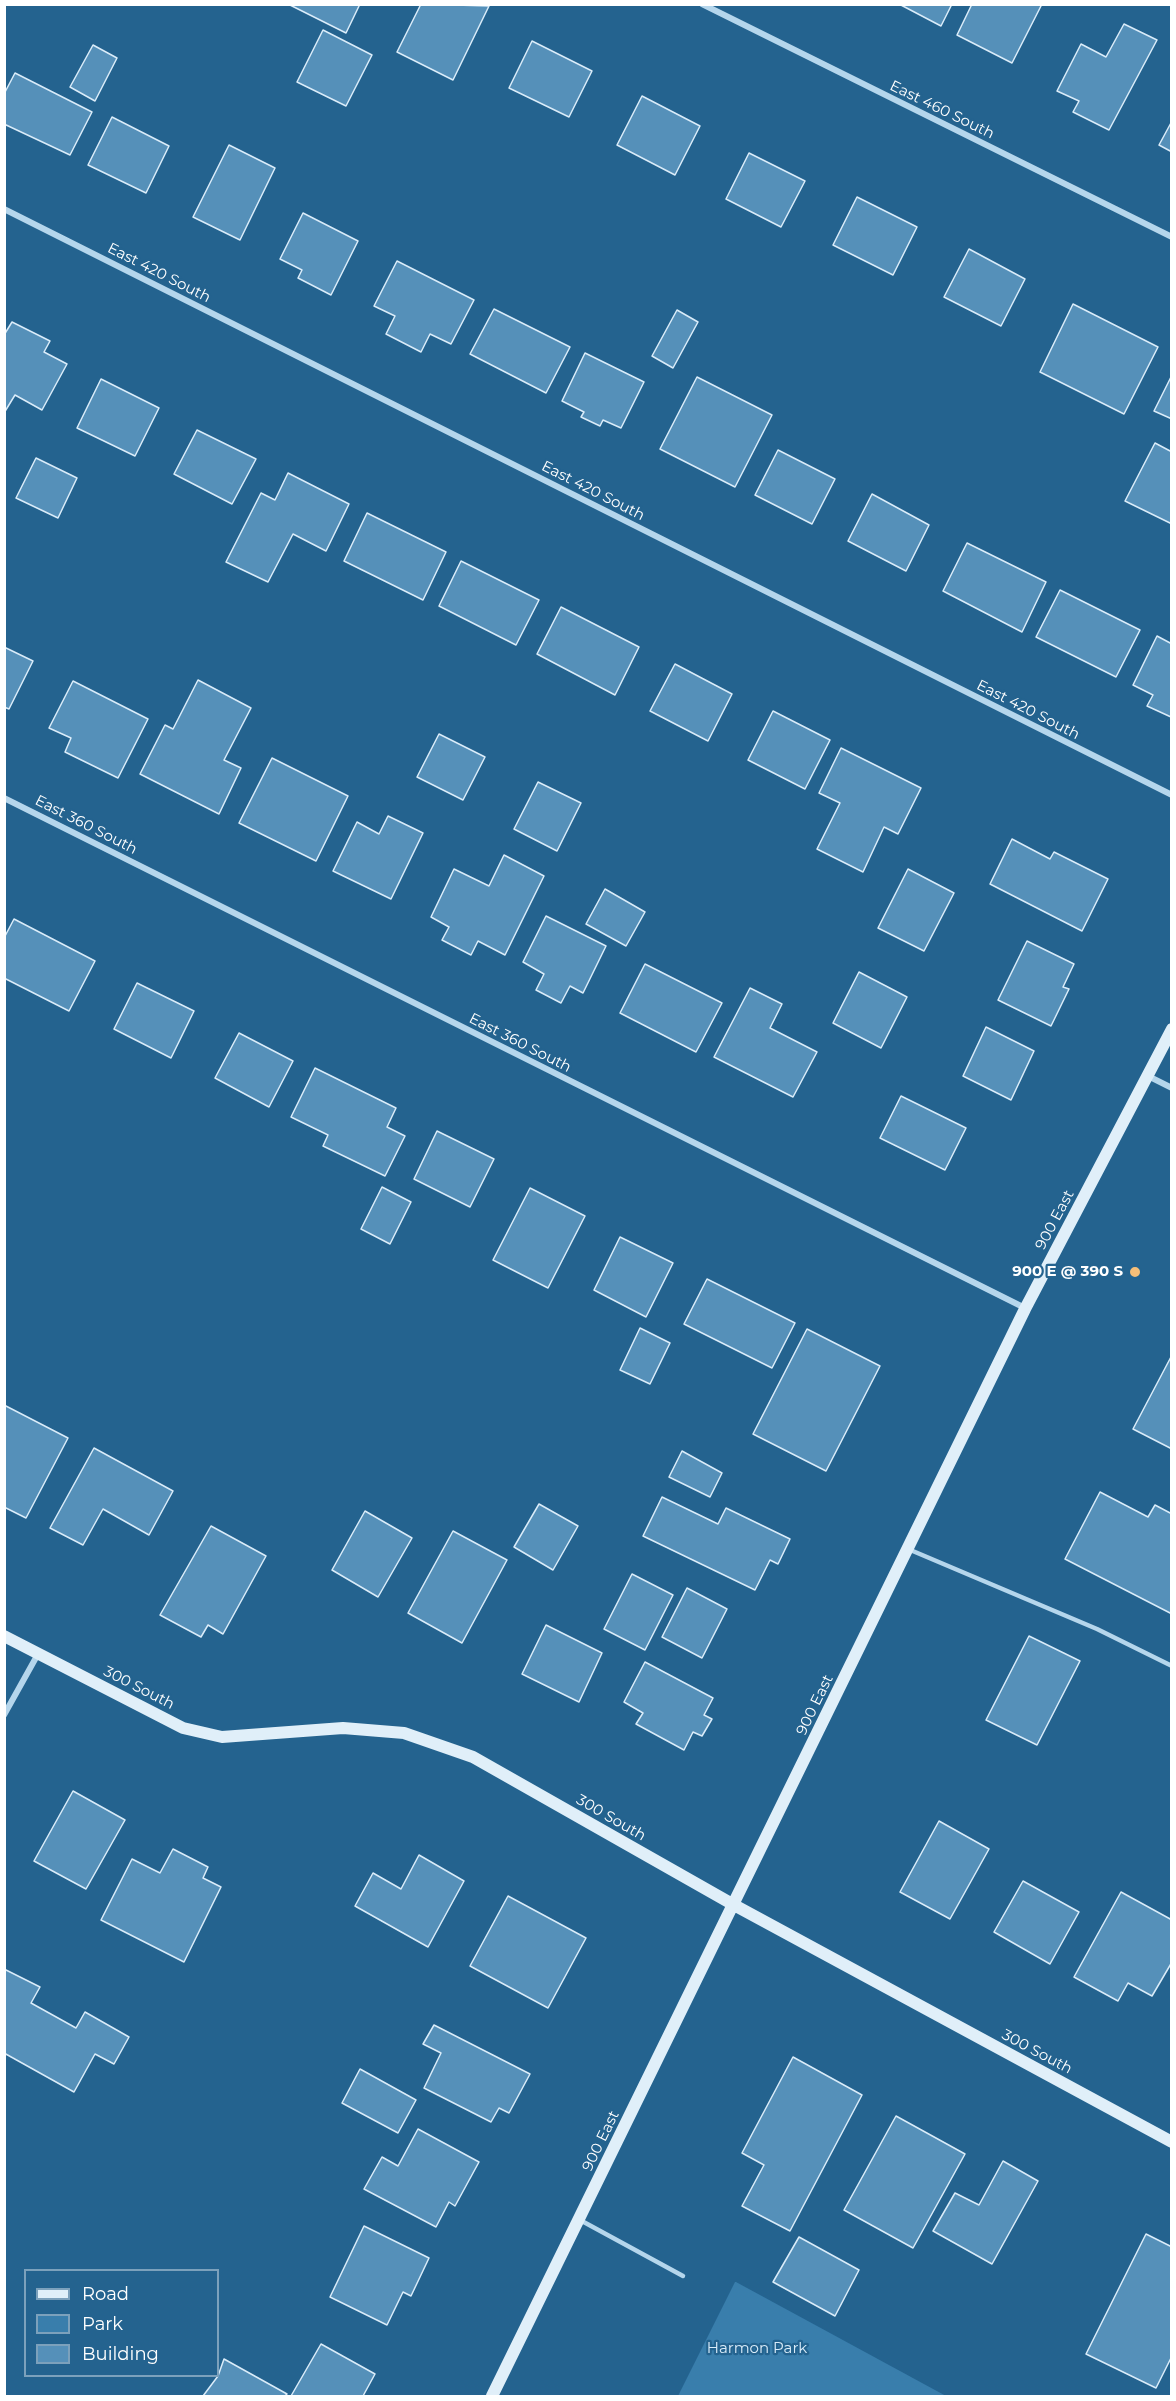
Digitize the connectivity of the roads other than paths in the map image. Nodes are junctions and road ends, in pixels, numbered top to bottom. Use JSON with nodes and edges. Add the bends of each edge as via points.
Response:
{"nodes":[{"id":1,"x":702,"y":4,"type":"edge"},
{"id":2,"x":4,"y":209,"type":"edge"},
{"id":3,"x":1172,"y":237,"type":"edge"},
{"id":4,"x":1172,"y":795,"type":"edge"},
{"id":5,"x":4,"y":798,"type":"edge"},
{"id":6,"x":1172,"y":1029,"type":"edge"},
{"id":7,"x":1148,"y":1076,"type":"junction"},
{"id":8,"x":1172,"y":1088,"type":"edge"},
{"id":9,"x":1025,"y":1309,"type":"junction"},
{"id":10,"x":908,"y":1549,"type":"junction"},
{"id":11,"x":4,"y":1636,"type":"edge"},
{"id":12,"x":38,"y":1654,"type":"junction"},
{"id":13,"x":1172,"y":1666,"type":"edge"},
{"id":14,"x":4,"y":1715,"type":"edge"},
{"id":15,"x":734,"y":1905,"type":"junction"},
{"id":16,"x":1172,"y":2142,"type":"edge"},
{"id":17,"x":579,"y":2219,"type":"junction"},
{"id":18,"x":683,"y":2276,"type":"dead end"},
{"id":19,"x":492,"y":2397,"type":"edge"}],
"edges":[{"from":1,"to":3,"type":"street","name":"East 460 South"},
{"from":2,"to":4,"type":"street","name":"East 420 South"},
{"from":5,"to":9,"type":"street","name":"East 360 South"},
{"from":6,"to":7,"type":"main road","name":"900 East"},
{"from":7,"to":8,"type":"street"},
{"from":7,"to":9,"type":"main road","name":"900 East"},
{"from":9,"to":10,"type":"main road","name":"900 East"},
{"from":10,"to":13,"type":"lane","via":[[1097,1629]]},
{"from":10,"to":15,"type":"main road","name":"900 East"},
{"from":11,"to":12,"type":"main road","name":"300 South"},
{"from":12,"to":14,"type":"street"},
{"from":12,"to":15,"type":"main road","name":"300 South","via":[[183,1728],[222,1737],[343,1728],[404,1732],[473,1757]]},
{"from":15,"to":16,"type":"main road","name":"300 South"},
{"from":15,"to":17,"type":"main road","name":"900 East"},
{"from":17,"to":18,"type":"lane"},
{"from":17,"to":19,"type":"main road","name":"900 East"}]}
